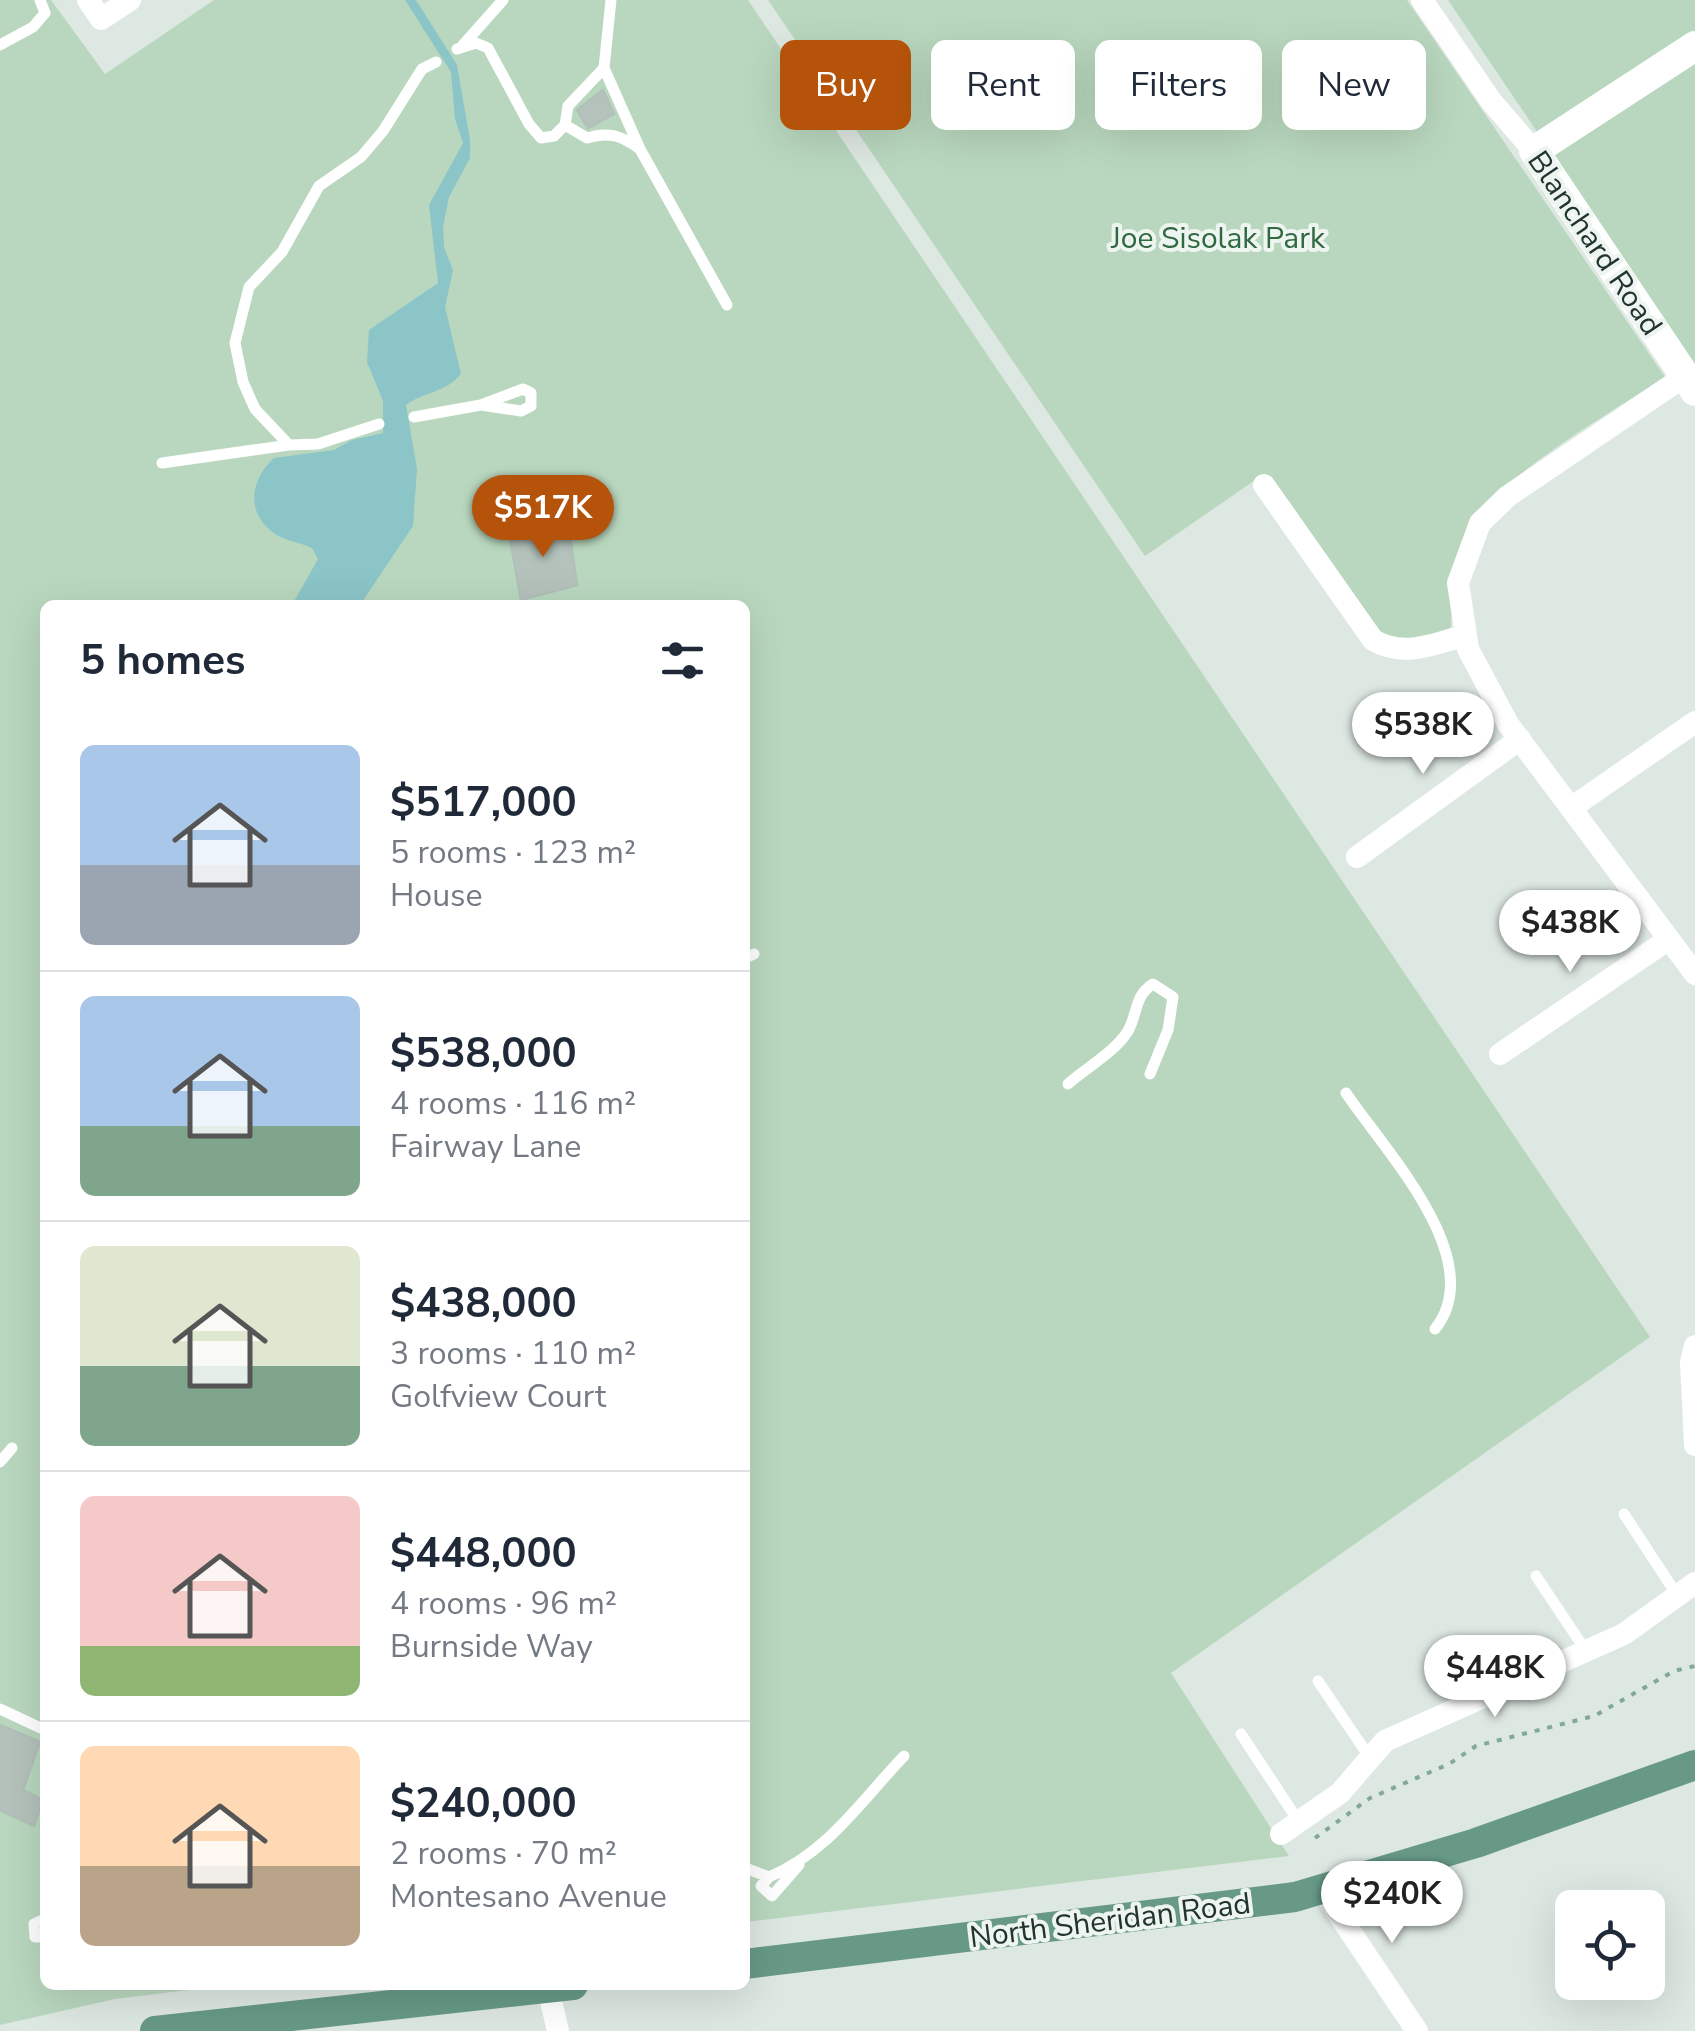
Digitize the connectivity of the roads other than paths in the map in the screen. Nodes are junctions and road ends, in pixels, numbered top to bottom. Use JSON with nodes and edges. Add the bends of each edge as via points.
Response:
{"nodes":[{"id":1,"x":40,"y":0,"type":"edge"},
{"id":2,"x":130,"y":0,"type":"edge"},
{"id":3,"x":503,"y":0,"type":"edge"},
{"id":4,"x":611,"y":0,"type":"edge"},
{"id":5,"x":1422,"y":0,"type":"edge"},
{"id":6,"x":94,"y":10,"type":"edge"},
{"id":7,"x":0,"y":45,"type":"edge"},
{"id":8,"x":1695,"y":46,"type":"edge"},
{"id":9,"x":436,"y":62,"type":"dead end"},
{"id":10,"x":604,"y":68,"type":"junction"},
{"id":11,"x":565,"y":126,"type":"junction"},
{"id":12,"x":640,"y":150,"type":"junction"},
{"id":13,"x":1534,"y":151,"type":"junction"},
{"id":14,"x":727,"y":305,"type":"dead end"},
{"id":15,"x":1690,"y":383,"type":"edge"},
{"id":16,"x":481,"y":405,"type":"dead end"},
{"id":17,"x":414,"y":417,"type":"dead end"},
{"id":18,"x":379,"y":424,"type":"dead end"},
{"id":19,"x":289,"y":445,"type":"junction"},
{"id":20,"x":162,"y":463,"type":"dead end"},
{"id":21,"x":1264,"y":485,"type":"dead end"},
{"id":22,"x":1466,"y":635,"type":"junction"},
{"id":23,"x":1695,"y":722,"type":"edge"},
{"id":24,"x":1520,"y":740,"type":"junction"},
{"id":25,"x":1571,"y":808,"type":"junction"},
{"id":26,"x":1357,"y":857,"type":"dead end"},
{"id":27,"x":1669,"y":939,"type":"junction"},
{"id":28,"x":1695,"y":974,"type":"edge"},
{"id":29,"x":1500,"y":1054,"type":"dead end"},
{"id":30,"x":1150,"y":1074,"type":"dead end"},
{"id":31,"x":1068,"y":1084,"type":"dead end"},
{"id":32,"x":1346,"y":1093,"type":"dead end"},
{"id":33,"x":1435,"y":1330,"type":"dead end"},
{"id":34,"x":1695,"y":1346,"type":"edge"},
{"id":35,"x":1695,"y":1445,"type":"edge"},
{"id":36,"x":12,"y":1448,"type":"dead end"},
{"id":37,"x":0,"y":1462,"type":"edge"},
{"id":38,"x":1624,"y":1514,"type":"dead end"},
{"id":39,"x":1536,"y":1576,"type":"dead end"},
{"id":40,"x":1686,"y":1589,"type":"edge"},
{"id":41,"x":1586,"y":1651,"type":"junction"},
{"id":42,"x":1318,"y":1680,"type":"dead end"},
{"id":43,"x":0,"y":1710,"type":"edge"},
{"id":44,"x":40,"y":1728,"type":"edge"},
{"id":45,"x":1241,"y":1734,"type":"dead end"},
{"id":46,"x":904,"y":1756,"type":"dead end"},
{"id":47,"x":1370,"y":1758,"type":"junction"},
{"id":48,"x":1695,"y":1765,"type":"edge"},
{"id":49,"x":1295,"y":1833,"type":"joint"},
{"id":50,"x":798,"y":1865,"type":"junction"},
{"id":51,"x":750,"y":1870,"type":"edge"},
{"id":52,"x":769,"y":1877,"type":"junction"},
{"id":53,"x":1323,"y":1890,"type":"junction"},
{"id":54,"x":750,"y":1963,"type":"edge"},
{"id":55,"x":520,"y":1990,"type":"edge"},
{"id":56,"x":556,"y":1990,"type":"edge"},
{"id":57,"x":155,"y":2031,"type":"edge"},
{"id":58,"x":558,"y":2031,"type":"edge"},
{"id":59,"x":1417,"y":2031,"type":"edge"}],
"edges":[{"from":1,"to":7,"type":"lane","via":[[45,13],[33,27]]},
{"from":2,"to":6,"type":"street"},
{"from":3,"to":11,"type":"lane","via":[[457,49],[488,48],[541,138]]},
{"from":4,"to":10,"type":"lane"},
{"from":5,"to":13,"type":"street","name":"Blanchard Road","via":[[1491,102]]},
{"from":8,"to":13,"type":"street"},
{"from":9,"to":19,"type":"lane","via":[[422,69],[361,157],[319,186],[282,252],[249,286],[235,343],[243,382],[255,409]]},
{"from":10,"to":11,"type":"lane","via":[[568,106]]},
{"from":10,"to":12,"type":"lane"},
{"from":11,"to":12,"type":"lane","via":[[587,138],[622,136]]},
{"from":12,"to":14,"type":"lane"},
{"from":13,"to":15,"type":"street","name":"Blanchard Road"},
{"from":15,"to":22,"type":"street","via":[[1508,496],[1480,523],[1458,583]]},
{"from":16,"to":17,"type":"lane"},
{"from":18,"to":19,"type":"lane","via":[[318,444]]},
{"from":19,"to":20,"type":"lane"},
{"from":21,"to":22,"type":"street","via":[[1373,640],[1409,650]]},
{"from":22,"to":24,"type":"street"},
{"from":23,"to":25,"type":"street"},
{"from":24,"to":25,"type":"street"},
{"from":24,"to":26,"type":"street"},
{"from":25,"to":27,"type":"street"},
{"from":27,"to":28,"type":"street"},
{"from":27,"to":29,"type":"street"},
{"from":30,"to":31,"type":"lane","via":[[1173,996],[1153,984],[1141,992],[1117,1044]]},
{"from":32,"to":33,"type":"lane","via":[[1449,1251],[1451,1293]]},
{"from":34,"to":35,"type":"street"},
{"from":36,"to":37,"type":"lane"},
{"from":38,"to":40,"type":"lane"},
{"from":39,"to":41,"type":"lane"},
{"from":40,"to":41,"type":"street","via":[[1624,1634]]},
{"from":41,"to":47,"type":"street","via":[[1385,1741]]},
{"from":42,"to":47,"type":"lane"},
{"from":43,"to":44,"type":"lane"},
{"from":45,"to":49,"type":"lane"},
{"from":46,"to":50,"type":"lane"},
{"from":47,"to":49,"type":"street"},
{"from":48,"to":53,"type":"main road","name":"North Sheridan Road"},
{"from":50,"to":52,"type":"lane"},
{"from":50,"to":52,"type":"lane","via":[[772,1896],[761,1886]]},
{"from":51,"to":52,"type":"lane"},
{"from":53,"to":54,"type":"main road","name":"North Sheridan Road"},
{"from":53,"to":59,"type":"street"},
{"from":55,"to":57,"type":"main road"},
{"from":56,"to":58,"type":"street"}]}
